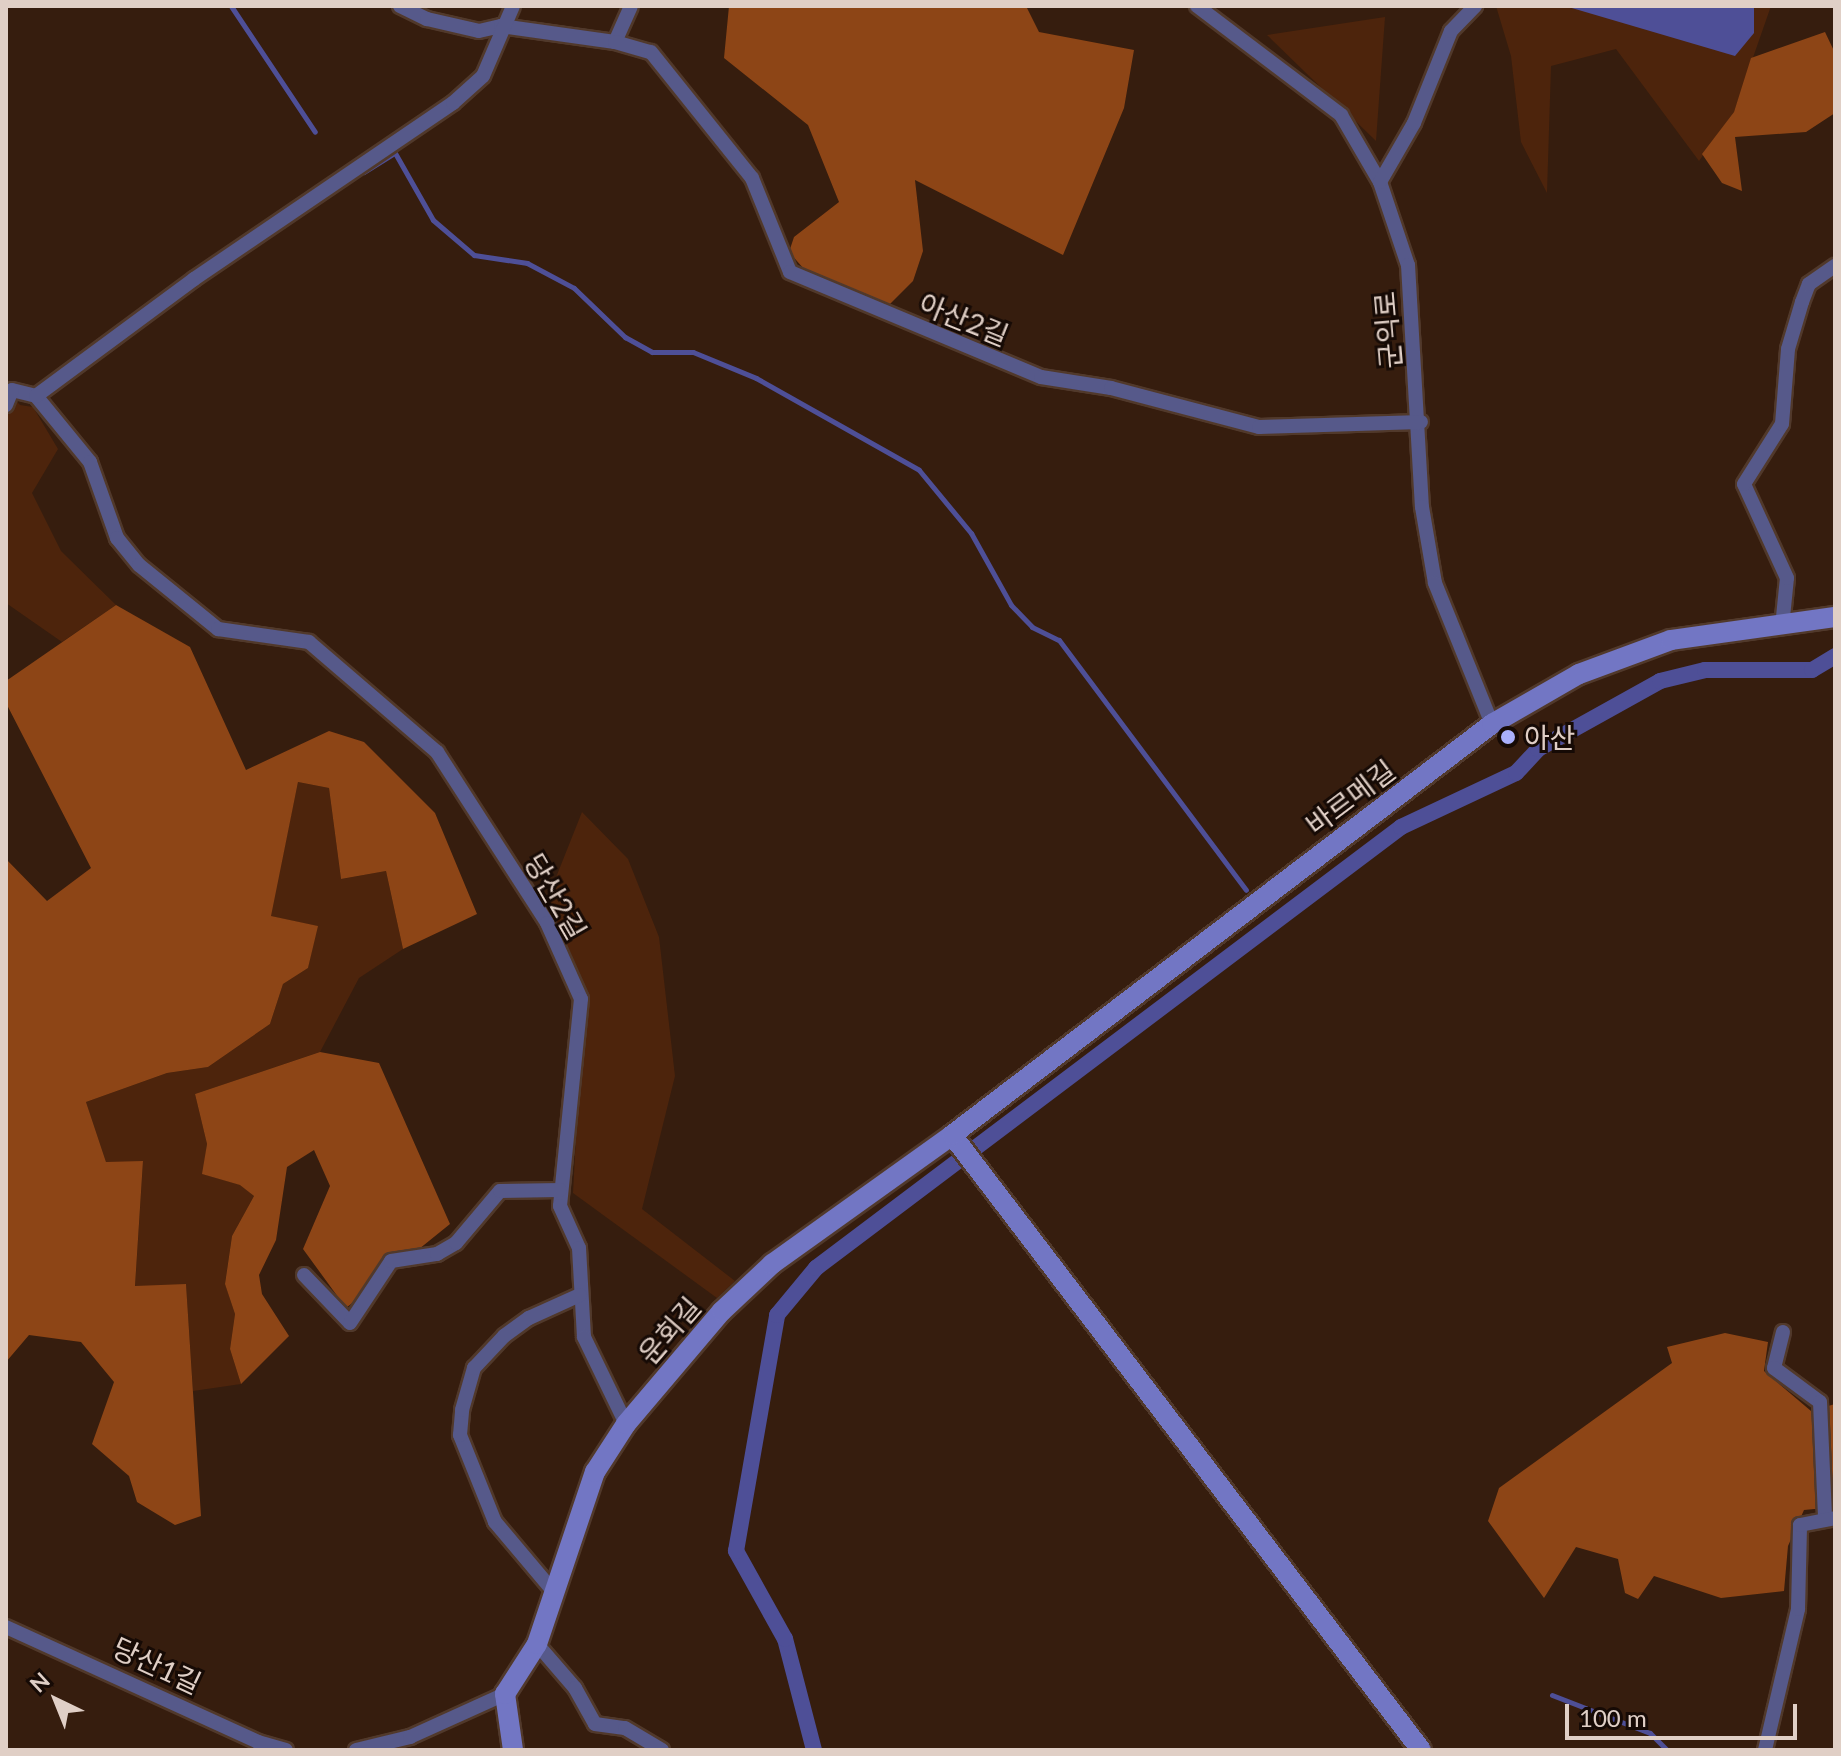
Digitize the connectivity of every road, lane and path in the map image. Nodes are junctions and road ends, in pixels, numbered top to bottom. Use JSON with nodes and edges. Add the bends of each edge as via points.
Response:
{"nodes":[{"id":1,"x":400,"y":6,"type":"edge"},
{"id":2,"x":513,"y":6,"type":"edge"},
{"id":3,"x":631,"y":6,"type":"edge"},
{"id":4,"x":1197,"y":6,"type":"edge"},
{"id":5,"x":1475,"y":6,"type":"edge"},
{"id":6,"x":501,"y":26,"type":"junction"},
{"id":7,"x":615,"y":42,"type":"junction"},
{"id":8,"x":1380,"y":182,"type":"junction"},
{"id":9,"x":1835,"y":266,"type":"edge"},
{"id":10,"x":9,"y":383,"type":"edge"},
{"id":11,"x":36,"y":396,"type":"junction"},
{"id":12,"x":6,"y":405,"type":"edge"},
{"id":13,"x":1421,"y":422,"type":"junction"},
{"id":14,"x":1835,"y":617,"type":"edge"},
{"id":15,"x":1782,"y":627,"type":"junction"},
{"id":16,"x":1492,"y":724,"type":"junction"},
{"id":17,"x":954,"y":1139,"type":"junction"},
{"id":18,"x":560,"y":1190,"type":"junction"},
{"id":19,"x":304,"y":1275,"type":"dead end"},
{"id":20,"x":580,"y":1295,"type":"junction"},
{"id":21,"x":1783,"y":1332,"type":"dead end"},
{"id":22,"x":626,"y":1424,"type":"junction"},
{"id":23,"x":1830,"y":1518,"type":"edge"},
{"id":24,"x":554,"y":1592,"type":"junction"},
{"id":25,"x":6,"y":1627,"type":"edge"},
{"id":26,"x":537,"y":1644,"type":"junction"},
{"id":27,"x":505,"y":1694,"type":"junction"},
{"id":28,"x":286,"y":1750,"type":"edge"},
{"id":29,"x":356,"y":1750,"type":"edge"},
{"id":30,"x":513,"y":1750,"type":"edge"},
{"id":31,"x":662,"y":1750,"type":"edge"},
{"id":32,"x":1421,"y":1750,"type":"edge"},
{"id":33,"x":1765,"y":1750,"type":"edge"}],
"edges":[{"from":1,"to":6,"type":"street","name":"아산2길","via":[[427,19],[479,31]]},
{"from":2,"to":6,"type":"street"},
{"from":3,"to":7,"type":"street"},
{"from":4,"to":8,"type":"street","name":"군익로","via":[[1341,115]]},
{"from":5,"to":8,"type":"street","via":[[1451,31],[1414,123]]},
{"from":6,"to":7,"type":"street","name":"아산2길"},
{"from":6,"to":11,"type":"street","via":[[483,76],[453,103],[194,279]]},
{"from":7,"to":13,"type":"street","name":"아산2길","via":[[651,52],[752,178],[790,272],[1041,377],[1111,388],[1259,427]]},
{"from":8,"to":13,"type":"street","name":"군익로","via":[[1408,265]]},
{"from":9,"to":15,"type":"street","via":[[1805,293],[1788,349],[1782,424],[1744,484],[1787,578]]},
{"from":10,"to":11,"type":"street"},
{"from":10,"to":12,"type":"street"},
{"from":11,"to":18,"type":"street","name":"당산2길","via":[[90,462],[117,538],[139,565],[218,629],[309,642],[437,752],[547,923],[581,999]]},
{"from":13,"to":16,"type":"street","name":"군익로","via":[[1422,507],[1435,583]]},
{"from":14,"to":15,"type":"street","name":"바르메길"},
{"from":15,"to":16,"type":"street","name":"바르메길","via":[[1671,640],[1627,654]]},
{"from":16,"to":17,"type":"street","name":"바르메길"},
{"from":17,"to":22,"type":"street","name":"운회길","via":[[772,1264],[722,1311]]},
{"from":17,"to":32,"type":"street"},
{"from":18,"to":19,"type":"street","via":[[500,1191],[456,1243],[437,1254],[391,1261],[350,1323]]},
{"from":18,"to":20,"type":"street","name":"당산2길","via":[[560,1206],[579,1248]]},
{"from":20,"to":22,"type":"street","name":"당산2길","via":[[584,1337]]},
{"from":20,"to":24,"type":"street","via":[[529,1318],[496,1344],[474,1368],[462,1410],[460,1435],[495,1522]]},
{"from":21,"to":23,"type":"street","via":[[1774,1368],[1820,1402]]},
{"from":22,"to":24,"type":"street","name":"운회길","via":[[595,1472]]},
{"from":23,"to":33,"type":"street","via":[[1800,1525],[1798,1609]]},
{"from":24,"to":26,"type":"street","name":"운회길"},
{"from":25,"to":28,"type":"street","name":"당산1길"},
{"from":26,"to":27,"type":"street","name":"운회길"},
{"from":26,"to":31,"type":"street","via":[[575,1688],[595,1724],[625,1728]]},
{"from":27,"to":29,"type":"street","via":[[410,1737]]},
{"from":27,"to":30,"type":"street"}]}
